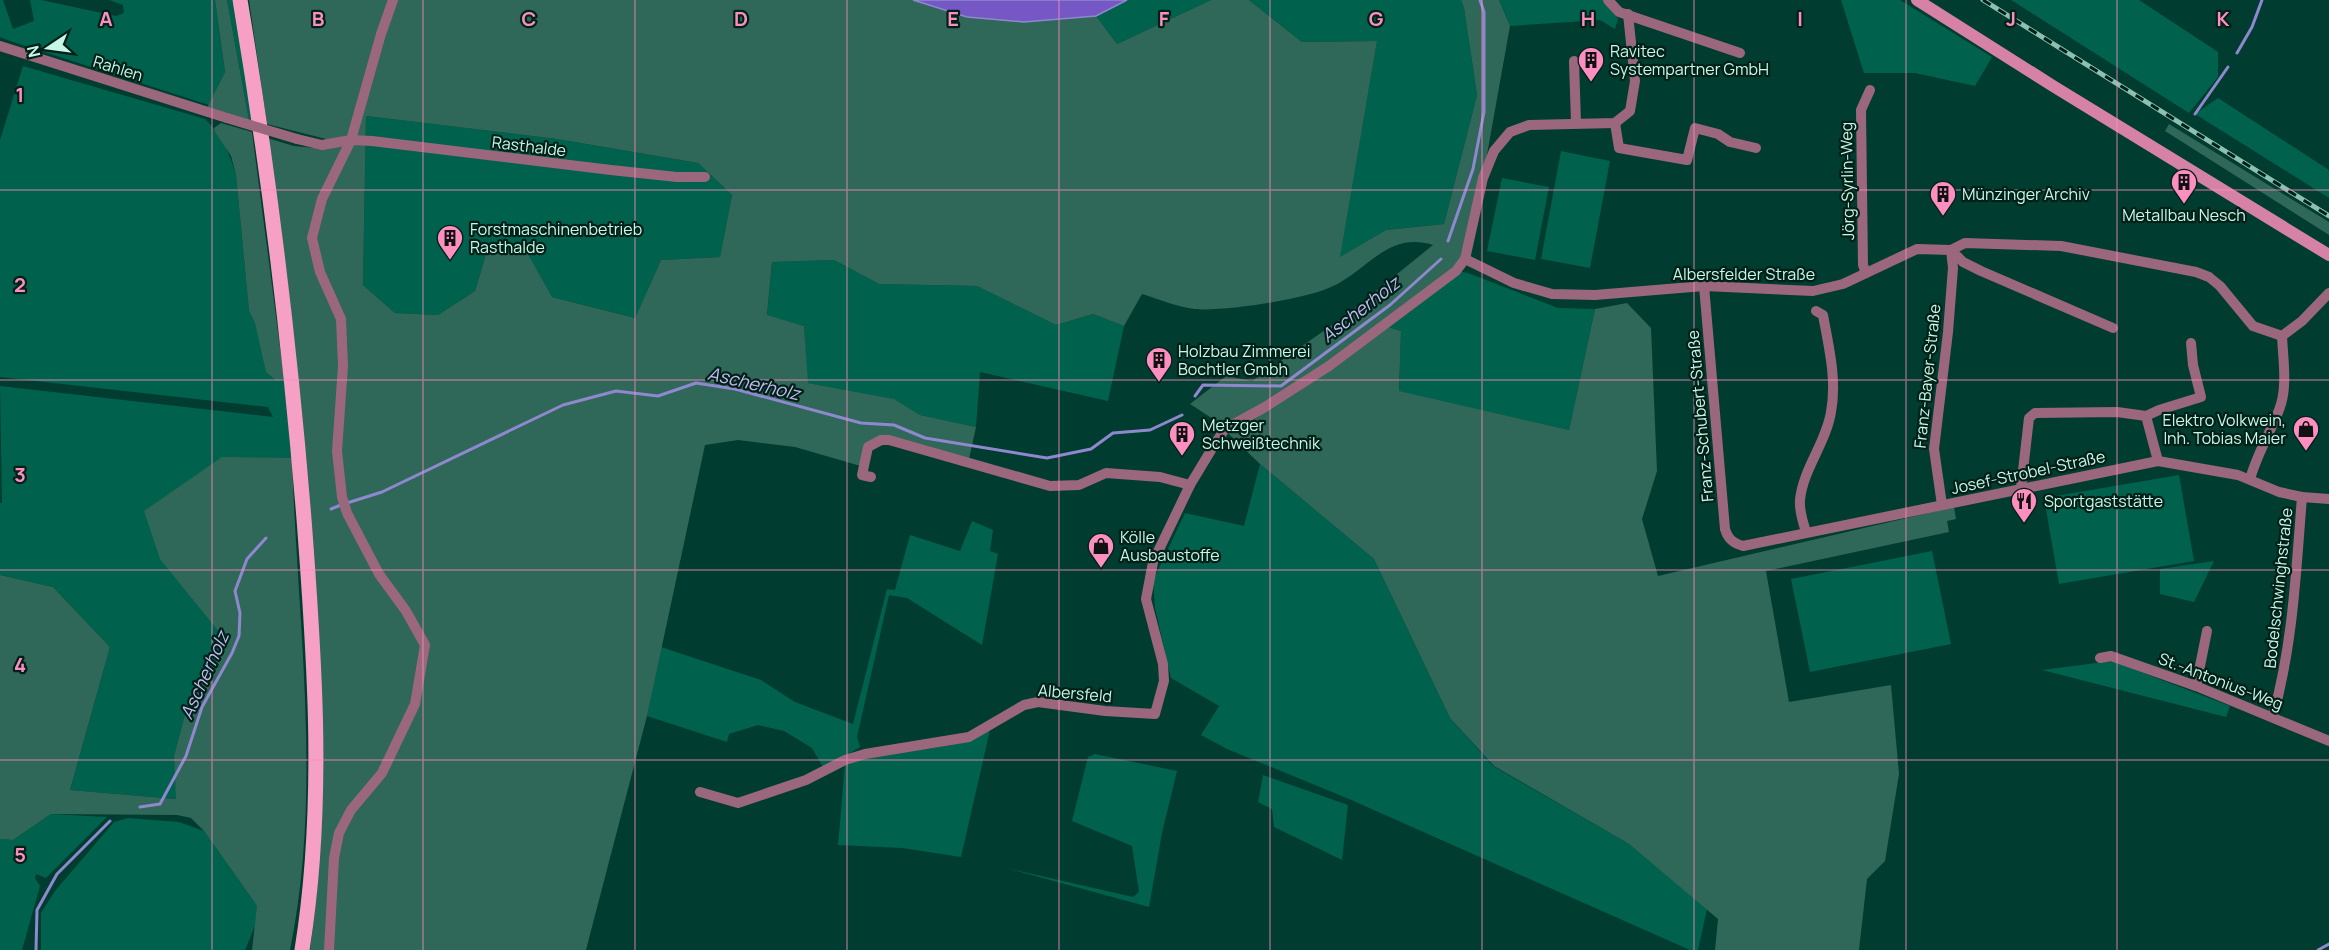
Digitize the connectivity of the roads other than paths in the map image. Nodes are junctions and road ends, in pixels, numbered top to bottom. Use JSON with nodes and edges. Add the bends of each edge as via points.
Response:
{"nodes":[{"id":1,"x":240,"y":0,"type":"edge"},
{"id":2,"x":393,"y":0,"type":"edge"},
{"id":3,"x":1608,"y":0,"type":"edge"},
{"id":4,"x":1917,"y":0,"type":"edge"},
{"id":5,"x":1628,"y":14,"type":"junction"},
{"id":6,"x":0,"y":46,"type":"edge"},
{"id":7,"x":1740,"y":53,"type":"dead end"},
{"id":8,"x":1574,"y":61,"type":"dead end"},
{"id":9,"x":1870,"y":90,"type":"dead end"},
{"id":10,"x":1576,"y":123,"type":"junction"},
{"id":11,"x":1615,"y":123,"type":"junction"},
{"id":12,"x":297,"y":139,"type":"joint"},
{"id":13,"x":351,"y":140,"type":"junction"},
{"id":14,"x":1756,"y":148,"type":"dead end"},
{"id":15,"x":705,"y":177,"type":"dead end"},
{"id":16,"x":1951,"y":250,"type":"junction"},
{"id":17,"x":2329,"y":255,"type":"edge"},
{"id":18,"x":1465,"y":259,"type":"junction"},
{"id":19,"x":1866,"y":273,"type":"junction"},
{"id":20,"x":1704,"y":285,"type":"junction"},
{"id":21,"x":2329,"y":293,"type":"edge"},
{"id":22,"x":1816,"y":311,"type":"dead end"},
{"id":23,"x":2112,"y":328,"type":"dead end"},
{"id":24,"x":2282,"y":336,"type":"junction"},
{"id":25,"x":2191,"y":343,"type":"dead end"},
{"id":26,"x":2146,"y":416,"type":"junction"},
{"id":27,"x":2158,"y":461,"type":"junction"},
{"id":28,"x":871,"y":477,"type":"dead end"},
{"id":29,"x":2250,"y":479,"type":"junction"},
{"id":30,"x":1190,"y":485,"type":"junction"},
{"id":31,"x":2021,"y":488,"type":"junction"},
{"id":32,"x":2302,"y":497,"type":"junction"},
{"id":33,"x":2329,"y":499,"type":"edge"},
{"id":34,"x":1942,"y":505,"type":"junction"},
{"id":35,"x":1806,"y":532,"type":"junction"},
{"id":36,"x":1732,"y":541,"type":"joint"},
{"id":37,"x":2207,"y":631,"type":"dead end"},
{"id":38,"x":2100,"y":658,"type":"dead end"},
{"id":39,"x":2196,"y":686,"type":"junction"},
{"id":40,"x":2273,"y":717,"type":"junction"},
{"id":41,"x":2329,"y":741,"type":"edge"},
{"id":42,"x":700,"y":792,"type":"dead end"},
{"id":43,"x":302,"y":950,"type":"edge"},
{"id":44,"x":329,"y":950,"type":"edge"}],
"edges":[{"from":1,"to":43,"type":"main road","via":[[282,291],[312,636],[316,796]]},
{"from":2,"to":13,"type":"street"},
{"from":3,"to":5,"type":"street","via":[[1618,12]]},
{"from":4,"to":17,"type":"street"},
{"from":5,"to":7,"type":"street"},
{"from":5,"to":11,"type":"street","via":[[1635,81],[1630,111]]},
{"from":6,"to":12,"type":"street","name":"Rahlen","bridge":true},
{"from":8,"to":10,"type":"street"},
{"from":9,"to":19,"type":"street","name":"Jörg-Syrlin-Weg","via":[[1861,110]]},
{"from":10,"to":11,"type":"street"},
{"from":10,"to":18,"type":"street","via":[[1529,125],[1510,132],[1494,151],[1483,177]]},
{"from":11,"to":14,"type":"street","via":[[1619,148],[1630,150],[1688,160],[1695,128]]},
{"from":12,"to":13,"type":"street","name":"Rasthalde","via":[[322,145]]},
{"from":13,"to":15,"type":"street","name":"Rasthalde","via":[[666,176]]},
{"from":13,"to":44,"type":"street","via":[[322,199],[312,238],[320,272],[340,319],[343,366],[337,451],[342,497],[379,574],[425,645],[415,704],[382,773],[351,810],[339,833]]},
{"from":16,"to":19,"type":"street","name":"Albersfelder Straße","via":[[1917,249]]},
{"from":16,"to":23,"type":"street","via":[[1972,267]]},
{"from":16,"to":24,"type":"street","name":"Albersfelder Straße","via":[[1965,243],[2061,246],[2196,272],[2220,285],[2253,326]]},
{"from":16,"to":34,"type":"street","name":"Franz-Bayer-Straße","via":[[1953,268],[1934,449]]},
{"from":18,"to":20,"type":"street","name":"Albersfelder Straße","via":[[1514,283],[1552,294],[1595,295]]},
{"from":18,"to":30,"type":"street","name":"Albersfeld","via":[[1456,271],[1329,366],[1225,429]]},
{"from":19,"to":20,"type":"street","name":"Albersfelder Straße","via":[[1843,284],[1812,291]]},
{"from":20,"to":36,"type":"street","name":"Franz-Schubert-Straße","via":[[1725,528]]},
{"from":21,"to":24,"type":"street"},
{"from":22,"to":35,"type":"street","via":[[1823,315],[1834,394],[1831,415],[1800,500]]},
{"from":24,"to":29,"type":"street","via":[[2280,409]]},
{"from":25,"to":26,"type":"street","via":[[2201,397]]},
{"from":26,"to":27,"type":"street"},
{"from":26,"to":31,"type":"street","via":[[2117,412],[2035,413],[2029,418]]},
{"from":27,"to":29,"type":"street","name":"Josef-Strobel-Straße"},
{"from":27,"to":31,"type":"street","name":"Josef-Strobel-Straße"},
{"from":28,"to":30,"type":"street","via":[[862,475],[868,447],[889,440],[1050,486],[1079,485],[1106,473],[1160,477]]},
{"from":29,"to":32,"type":"street","name":"Josef-Strobel-Straße","via":[[2278,492]]},
{"from":30,"to":42,"type":"street","name":"Albersfeld","via":[[1153,562],[1146,599],[1163,664],[1164,681],[1155,714],[1038,702],[1024,705],[969,737],[865,754],[806,780],[738,803]]},
{"from":31,"to":34,"type":"street","name":"Josef-Strobel-Straße"},
{"from":32,"to":33,"type":"street","name":"Josef-Strobel-Straße"},
{"from":32,"to":40,"type":"street","name":"Bodelschwinghstraße","via":[[2292,625],[2285,674]]},
{"from":34,"to":35,"type":"street","name":"Josef-Strobel-Straße"},
{"from":35,"to":36,"type":"street","name":"Josef-Strobel-Straße","via":[[1743,546]]},
{"from":37,"to":39,"type":"street"},
{"from":38,"to":39,"type":"street","name":"St.-Antonius-Weg","via":[[2111,657]]},
{"from":39,"to":40,"type":"street","name":"St.-Antonius-Weg"},
{"from":40,"to":41,"type":"street","name":"St.-Antonius-Weg"}]}
